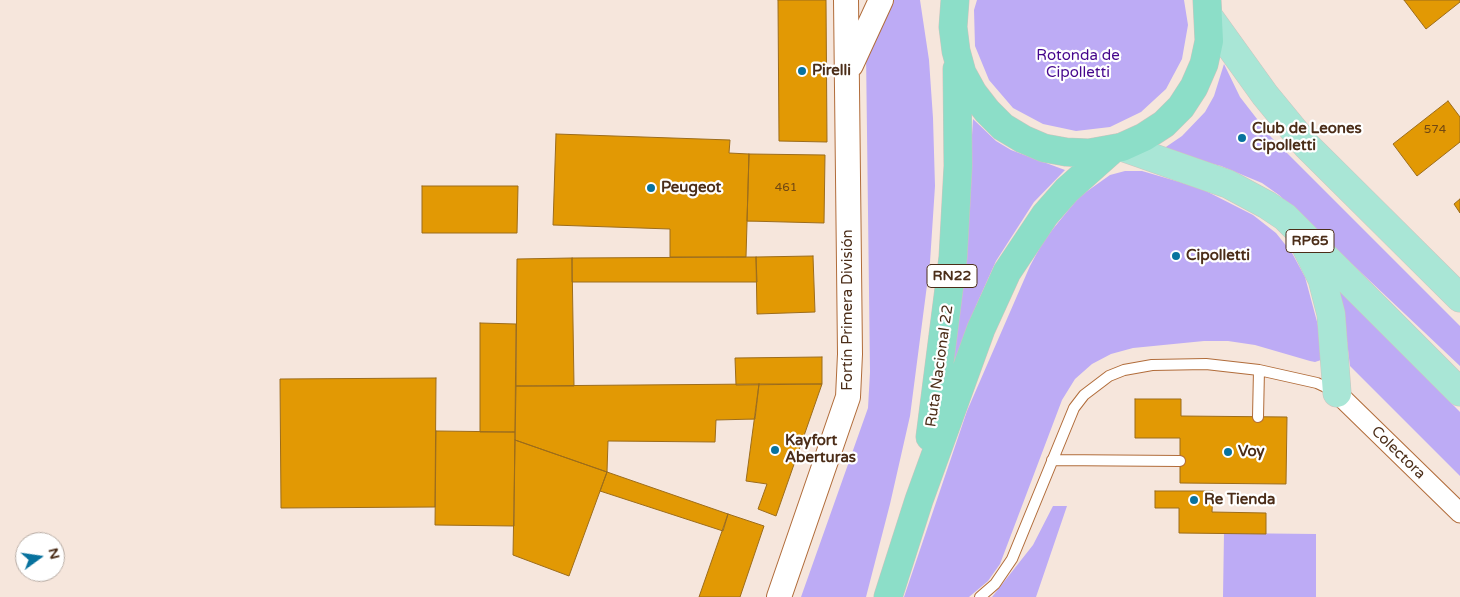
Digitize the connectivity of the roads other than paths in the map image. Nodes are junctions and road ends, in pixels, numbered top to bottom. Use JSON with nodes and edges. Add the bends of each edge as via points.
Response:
{"nodes":[{"id":1,"x":846,"y":0,"type":"edge"},
{"id":2,"x":881,"y":0,"type":"edge"},
{"id":3,"x":946,"y":0,"type":"edge"},
{"id":4,"x":955,"y":0,"type":"edge"},
{"id":5,"x":1208,"y":5,"type":"edge"},
{"id":6,"x":954,"y":39,"type":"junction"},
{"id":7,"x":848,"y":71,"type":"junction"},
{"id":8,"x":1117,"y":149,"type":"junction"},
{"id":9,"x":1285,"y":217,"type":"junction"},
{"id":10,"x":1460,"y":298,"type":"edge"},
{"id":11,"x":1259,"y":370,"type":"junction"},
{"id":12,"x":1460,"y":392,"type":"edge"},
{"id":13,"x":1337,"y":393,"type":"junction"},
{"id":14,"x":1258,"y":417,"type":"dead end"},
{"id":15,"x":1052,"y":460,"type":"junction"},
{"id":16,"x":1180,"y":461,"type":"dead end"},
{"id":17,"x":920,"y":500,"type":"junction"},
{"id":18,"x":1460,"y":513,"type":"edge"},
{"id":19,"x":779,"y":597,"type":"edge"},
{"id":20,"x":888,"y":597,"type":"edge"},
{"id":21,"x":980,"y":597,"type":"edge"}],
"edges":[{"from":1,"to":7,"type":"street","name":"Fortín Primera División"},
{"from":2,"to":7,"type":"street","name":"Fortín Primera División"},
{"from":3,"to":6,"type":"highway"},
{"from":4,"to":6,"type":"highway","number":"RN22"},
{"from":5,"to":8,"type":"highway","number":"RN22","via":[[1209,41],[1204,64],[1181,107],[1164,124]]},
{"from":5,"to":10,"type":"main road","via":[[1264,94],[1307,146]]},
{"from":6,"to":8,"type":"highway","number":"RN22","via":[[962,73],[973,93],[1003,127],[1044,148],[1089,154]]},
{"from":6,"to":17,"type":"highway","name":"Ruta Nacional 22","number":"RN22","via":[[959,124],[954,257]]},
{"from":7,"to":19,"type":"street","name":"Fortín Primera División","via":[[848,397]]},
{"from":8,"to":9,"type":"main road","number":"RP65","via":[[1228,184]]},
{"from":8,"to":17,"type":"highway","name":"Ruta Nacional 22","number":"RN22","via":[[1078,179],[1045,215],[1007,272],[981,329]]},
{"from":9,"to":12,"type":"main road","number":"RP65"},
{"from":9,"to":13,"type":"main road","via":[[1315,262],[1327,296],[1334,335]]},
{"from":11,"to":13,"type":"lane","via":[[1317,383]]},
{"from":11,"to":14,"type":"lane"},
{"from":11,"to":15,"type":"lane","via":[[1169,364],[1138,367],[1109,376],[1084,395],[1074,408]]},
{"from":13,"to":18,"type":"street","name":"Colectora"},
{"from":15,"to":16,"type":"lane"},
{"from":15,"to":21,"type":"lane","via":[[1012,559],[995,584]]},
{"from":17,"to":20,"type":"highway","name":"Ruta Nacional 22","number":"RN22"}]}
